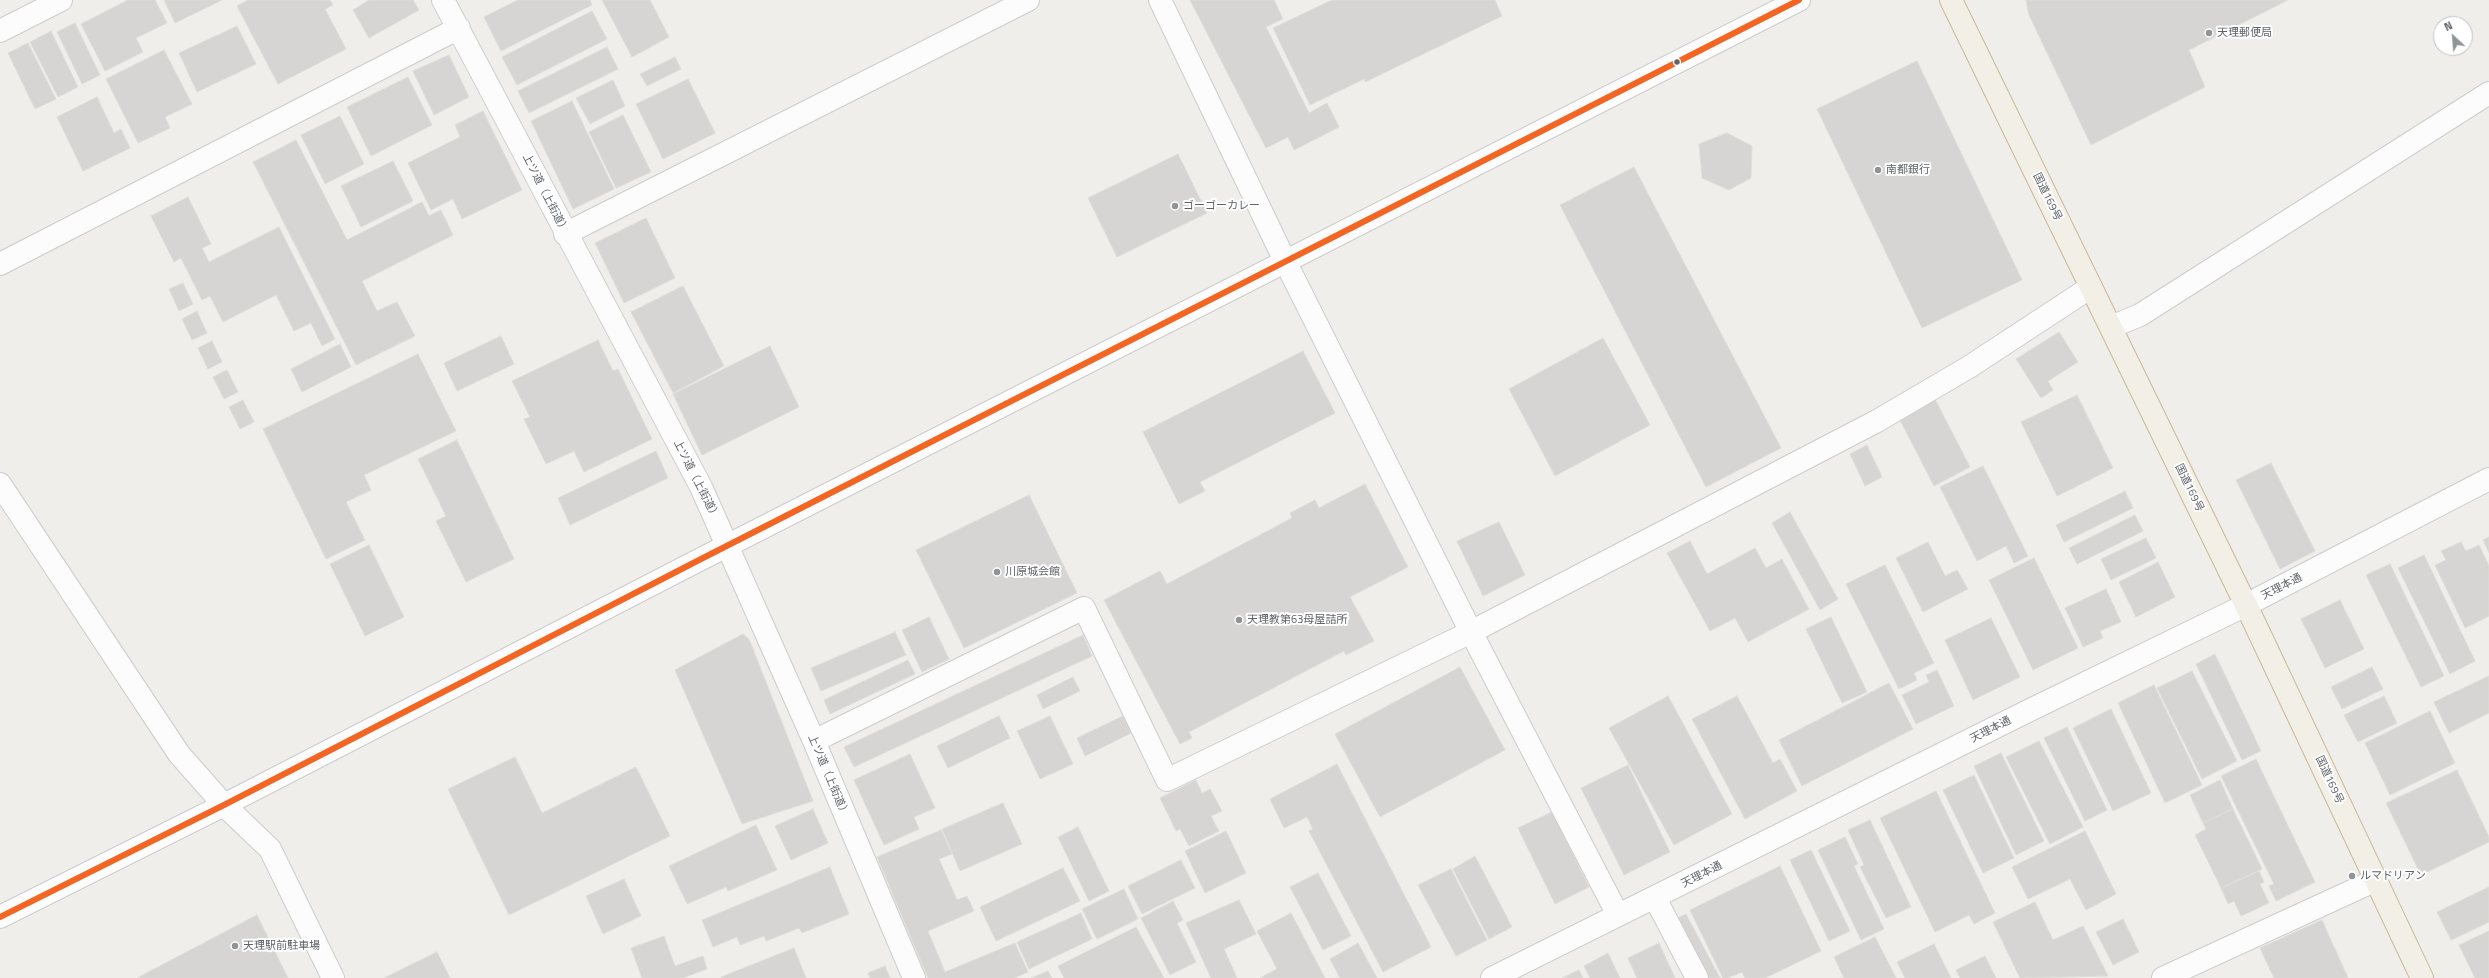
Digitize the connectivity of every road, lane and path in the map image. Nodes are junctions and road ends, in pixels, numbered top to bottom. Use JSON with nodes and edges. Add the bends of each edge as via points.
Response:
{"nodes":[{"id":1,"x":61,"y":0,"type":"edge"},
{"id":2,"x":443,"y":0,"type":"edge"},
{"id":3,"x":1028,"y":0,"type":"edge"},
{"id":4,"x":1160,"y":0,"type":"edge"},
{"id":5,"x":1799,"y":0,"type":"edge"},
{"id":6,"x":1951,"y":0,"type":"edge"},
{"id":7,"x":459,"y":28,"type":"junction"},
{"id":8,"x":0,"y":31,"type":"edge"},
{"id":9,"x":2489,"y":93,"type":"edge"},
{"id":10,"x":565,"y":234,"type":"junction"},
{"id":11,"x":1286,"y":261,"type":"junction"},
{"id":12,"x":0,"y":264,"type":"edge"},
{"id":13,"x":2091,"y":287,"type":"junction"},
{"id":14,"x":2111,"y":327,"type":"junction"},
{"id":15,"x":2489,"y":479,"type":"edge"},
{"id":16,"x":0,"y":484,"type":"edge"},
{"id":17,"x":728,"y":546,"type":"junction"},
{"id":18,"x":2246,"y":606,"type":"junction"},
{"id":19,"x":1471,"y":632,"type":"junction"},
{"id":20,"x":814,"y":741,"type":"junction"},
{"id":21,"x":224,"y":805,"type":"junction"},
{"id":22,"x":2376,"y":880,"type":"junction"},
{"id":23,"x":1655,"y":898,"type":"junction"},
{"id":24,"x":1618,"y":916,"type":"junction"},
{"id":25,"x":0,"y":917,"type":"edge"},
{"id":26,"x":333,"y":978,"type":"edge"},
{"id":27,"x":914,"y":978,"type":"edge"},
{"id":28,"x":1492,"y":978,"type":"edge"},
{"id":29,"x":1697,"y":978,"type":"edge"},
{"id":30,"x":2163,"y":978,"type":"edge"},
{"id":31,"x":2422,"y":978,"type":"edge"}],
"edges":[{"from":1,"to":8,"type":"street"},
{"from":2,"to":7,"type":"street","name":"上ツ道（上街道）"},
{"from":3,"to":10,"type":"street"},
{"from":4,"to":11,"type":"street"},
{"from":5,"to":11,"type":"street"},
{"from":6,"to":13,"type":"highway","name":"国道169号"},
{"from":7,"to":10,"type":"street","name":"上ツ道（上街道）"},
{"from":7,"to":12,"type":"street"},
{"from":9,"to":14,"type":"street","via":[[2140,315]]},
{"from":10,"to":17,"type":"street","name":"上ツ道（上街道）","via":[[701,487]]},
{"from":11,"to":17,"type":"street"},
{"from":11,"to":19,"type":"street"},
{"from":13,"to":14,"type":"highway","name":"国道169号"},
{"from":13,"to":19,"type":"street","via":[[1969,366],[1877,421]]},
{"from":14,"to":18,"type":"highway","name":"国道169号"},
{"from":15,"to":18,"type":"street","name":"天理本通"},
{"from":16,"to":21,"type":"street","via":[[179,754]]},
{"from":17,"to":20,"type":"street","name":"上ツ道（上街道）"},
{"from":17,"to":21,"type":"street"},
{"from":18,"to":22,"type":"highway","name":"国道169号"},
{"from":18,"to":23,"type":"street","name":"天理本通","via":[[2028,711]]},
{"from":19,"to":20,"type":"street","via":[[1167,780],[1084,608]]},
{"from":19,"to":24,"type":"street"},
{"from":20,"to":27,"type":"street","name":"上ツ道（上街道）"},
{"from":21,"to":25,"type":"street"},
{"from":21,"to":26,"type":"street","via":[[270,849]]},
{"from":22,"to":30,"type":"street"},
{"from":22,"to":31,"type":"highway","name":"国道169号"},
{"from":23,"to":24,"type":"street","name":"天理本通"},
{"from":23,"to":29,"type":"street"},
{"from":24,"to":28,"type":"street","name":"天理本通"}]}
